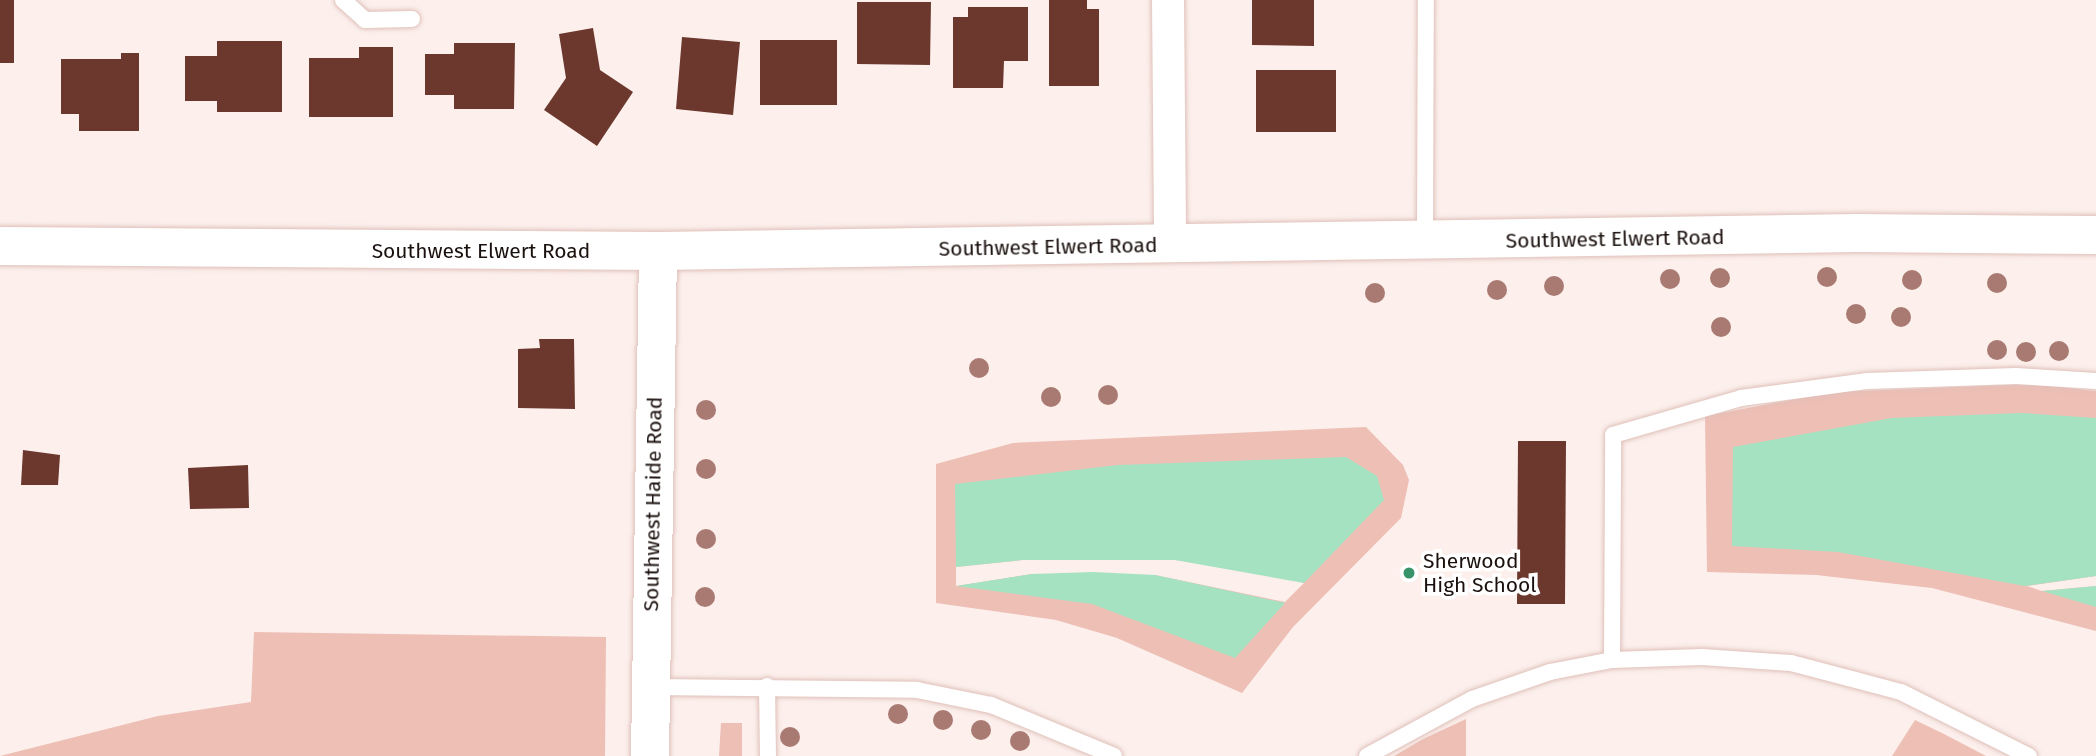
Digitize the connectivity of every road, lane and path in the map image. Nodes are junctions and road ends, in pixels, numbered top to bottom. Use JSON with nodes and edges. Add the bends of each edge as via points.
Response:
{"nodes":[{"id":1,"x":343,"y":0,"type":"edge"},
{"id":2,"x":1168,"y":0,"type":"edge"},
{"id":3,"x":1426,"y":0,"type":"edge"},
{"id":4,"x":412,"y":19,"type":"dead end"},
{"id":5,"x":2096,"y":235,"type":"edge"},
{"id":6,"x":1425,"y":243,"type":"junction"},
{"id":7,"x":0,"y":246,"type":"edge"},
{"id":8,"x":1170,"y":246,"type":"junction"},
{"id":9,"x":658,"y":251,"type":"junction"},
{"id":10,"x":2096,"y":381,"type":"edge"},
{"id":11,"x":1612,"y":660,"type":"junction"},
{"id":12,"x":767,"y":686,"type":"junction"},
{"id":13,"x":651,"y":687,"type":"junction"},
{"id":14,"x":650,"y":756,"type":"edge"},
{"id":15,"x":768,"y":756,"type":"edge"},
{"id":16,"x":1114,"y":756,"type":"edge"},
{"id":17,"x":1367,"y":756,"type":"edge"},
{"id":18,"x":2029,"y":756,"type":"edge"}],
"edges":[{"from":1,"to":4,"type":"lane","via":[[365,20]]},
{"from":2,"to":8,"type":"street"},
{"from":3,"to":6,"type":"lane"},
{"from":5,"to":6,"type":"main road","name":"Southwest Elwert Road","via":[[1857,233]]},
{"from":6,"to":8,"type":"main road","name":"Southwest Elwert Road"},
{"from":7,"to":9,"type":"main road","name":"Southwest Elwert Road"},
{"from":8,"to":9,"type":"main road","name":"Southwest Elwert Road"},
{"from":9,"to":13,"type":"main road","name":"Southwest Haide Road"},
{"from":10,"to":11,"type":"lane","via":[[2016,376],[1866,381],[1741,398],[1613,435]]},
{"from":11,"to":17,"type":"lane","via":[[1550,672],[1472,699]]},
{"from":11,"to":18,"type":"lane","via":[[1702,657],[1791,663],[1902,692]]},
{"from":12,"to":13,"type":"lane"},
{"from":12,"to":15,"type":"lane"},
{"from":12,"to":16,"type":"lane","via":[[917,690],[991,705]]},
{"from":13,"to":14,"type":"main road","name":"Southwest Haide Road"}]}
